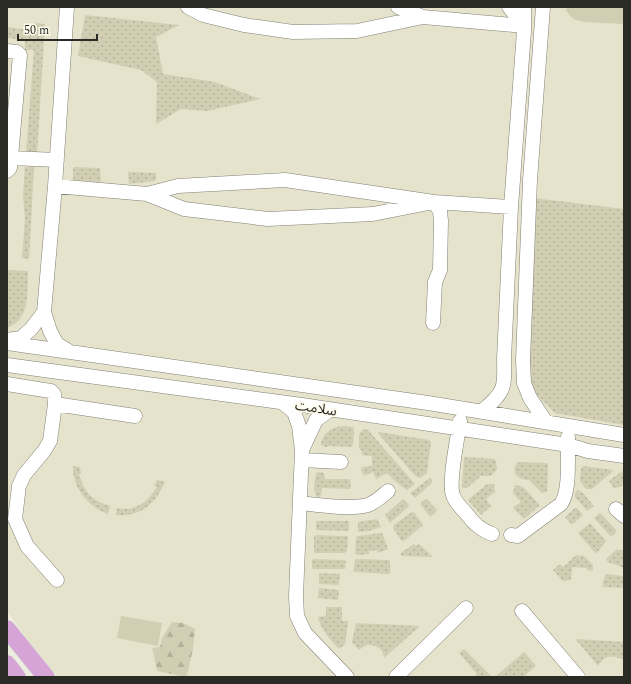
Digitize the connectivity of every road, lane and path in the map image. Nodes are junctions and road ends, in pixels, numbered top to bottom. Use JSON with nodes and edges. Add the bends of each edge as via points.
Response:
{"nodes":[{"id":1,"x":67,"y":7,"type":"edge"},
{"id":2,"x":188,"y":7,"type":"edge"},
{"id":3,"x":398,"y":7,"type":"edge"},
{"id":4,"x":509,"y":7,"type":"edge"},
{"id":5,"x":524,"y":7,"type":"edge"},
{"id":6,"x":543,"y":7,"type":"edge"},
{"id":7,"x":423,"y":17,"type":"junction"},
{"id":8,"x":524,"y":26,"type":"junction"},
{"id":9,"x":7,"y":51,"type":"edge"},
{"id":10,"x":11,"y":113,"type":"edge"},
{"id":11,"x":56,"y":160,"type":"junction"},
{"id":12,"x":9,"y":164,"type":"edge"},
{"id":13,"x":513,"y":180,"type":"junction"},
{"id":14,"x":530,"y":180,"type":"junction"},
{"id":15,"x":55,"y":186,"type":"junction"},
{"id":16,"x":147,"y":194,"type":"junction"},
{"id":17,"x":434,"y":202,"type":"junction"},
{"id":18,"x":511,"y":206,"type":"junction"},
{"id":19,"x":44,"y":312,"type":"junction"},
{"id":20,"x":433,"y":323,"type":"dead end"},
{"id":21,"x":7,"y":340,"type":"edge"},
{"id":22,"x":7,"y":343,"type":"edge"},
{"id":23,"x":72,"y":353,"type":"junction"},
{"id":24,"x":7,"y":365,"type":"edge"},
{"id":25,"x":66,"y":373,"type":"junction"},
{"id":26,"x":7,"y":384,"type":"edge"},
{"id":27,"x":283,"y":403,"type":"junction"},
{"id":28,"x":55,"y":404,"type":"junction"},
{"id":29,"x":462,"y":409,"type":"junction"},
{"id":30,"x":330,"y":410,"type":"junction"},
{"id":31,"x":482,"y":411,"type":"junction"},
{"id":32,"x":135,"y":416,"type":"dead end"},
{"id":33,"x":546,"y":422,"type":"junction"},
{"id":34,"x":569,"y":426,"type":"junction"},
{"id":35,"x":459,"y":429,"type":"junction"},
{"id":36,"x":624,"y":435,"type":"edge"},
{"id":37,"x":568,"y":445,"type":"junction"},
{"id":38,"x":302,"y":455,"type":"junction"},
{"id":39,"x":624,"y":456,"type":"edge"},
{"id":40,"x":341,"y":462,"type":"dead end"},
{"id":41,"x":388,"y":491,"type":"dead end"},
{"id":42,"x":300,"y":503,"type":"junction"},
{"id":43,"x":492,"y":534,"type":"dead end"},
{"id":44,"x":510,"y":535,"type":"dead end"},
{"id":45,"x":57,"y":580,"type":"dead end"},
{"id":46,"x":466,"y":608,"type":"dead end"},
{"id":47,"x":522,"y":611,"type":"dead end"},
{"id":48,"x":7,"y":629,"type":"edge"},
{"id":49,"x":7,"y":664,"type":"edge"},
{"id":50,"x":17,"y":677,"type":"edge"},
{"id":51,"x":46,"y":677,"type":"edge"},
{"id":52,"x":347,"y":677,"type":"edge"},
{"id":53,"x":396,"y":677,"type":"edge"},
{"id":54,"x":578,"y":677,"type":"edge"}],
"edges":[{"from":1,"to":11,"type":"lane"},
{"from":2,"to":7,"type":"lane","via":[[203,15],[244,25],[293,32],[357,31]]},
{"from":3,"to":7,"type":"lane"},
{"from":4,"to":8,"type":"lane"},
{"from":5,"to":8,"type":"lane"},
{"from":6,"to":14,"type":"lane"},
{"from":7,"to":8,"type":"lane"},
{"from":8,"to":13,"type":"lane"},
{"from":9,"to":10,"type":"lane","via":[[20,55]]},
{"from":10,"to":12,"type":"lane"},
{"from":11,"to":12,"type":"lane"},
{"from":11,"to":15,"type":"lane"},
{"from":13,"to":14,"type":"lane"},
{"from":13,"to":18,"type":"lane"},
{"from":14,"to":33,"type":"lane","via":[[522,360],[524,383],[530,398]]},
{"from":15,"to":16,"type":"lane"},
{"from":15,"to":19,"type":"lane"},
{"from":16,"to":17,"type":"lane","via":[[178,186],[285,180]]},
{"from":16,"to":17,"type":"lane","via":[[184,209],[268,219],[374,214]]},
{"from":17,"to":18,"type":"lane"},
{"from":17,"to":20,"type":"lane","via":[[440,211],[441,221],[440,270],[435,282]]},
{"from":18,"to":31,"type":"lane","via":[[505,378],[503,391]]},
{"from":19,"to":21,"type":"lane","via":[[21,338]]},
{"from":19,"to":23,"type":"lane","via":[[57,344]]},
{"from":22,"to":23,"type":"lane","name":"سلامت"},
{"from":23,"to":25,"type":"lane","via":[[74,364]]},
{"from":23,"to":29,"type":"lane","name":"سلامت"},
{"from":24,"to":25,"type":"lane","name":"سلامت"},
{"from":25,"to":27,"type":"lane","name":"سلامت"},
{"from":26,"to":28,"type":"lane","via":[[51,392],[54,394]]},
{"from":27,"to":30,"type":"lane","name":"سلامت"},
{"from":27,"to":38,"type":"lane","via":[[294,412]]},
{"from":28,"to":32,"type":"lane"},
{"from":28,"to":45,"type":"lane","via":[[50,441],[19,486],[15,519],[27,546]]},
{"from":29,"to":31,"type":"lane","name":"سلامت"},
{"from":29,"to":35,"type":"lane"},
{"from":30,"to":35,"type":"lane","name":"سلامت"},
{"from":30,"to":38,"type":"lane","via":[[316,420]]},
{"from":31,"to":33,"type":"lane","name":"سلامت"},
{"from":33,"to":34,"type":"lane","name":"سلامت"},
{"from":34,"to":36,"type":"lane","name":"سلامت"},
{"from":34,"to":37,"type":"lane"},
{"from":35,"to":37,"type":"lane","name":"سلامت"},
{"from":35,"to":43,"type":"lane","via":[[452,494],[474,524]]},
{"from":37,"to":39,"type":"lane","name":"سلامت","via":[[588,451]]},
{"from":37,"to":44,"type":"lane","via":[[565,498],[561,504],[518,536]]},
{"from":38,"to":40,"type":"lane"},
{"from":38,"to":42,"type":"lane"},
{"from":41,"to":42,"type":"lane","via":[[368,505],[355,507]]},
{"from":42,"to":52,"type":"lane","via":[[297,616],[305,633]]},
{"from":46,"to":53,"type":"lane"},
{"from":47,"to":54,"type":"lane"},
{"from":48,"to":51,"type":"main road"},
{"from":49,"to":50,"type":"main road"}]}
